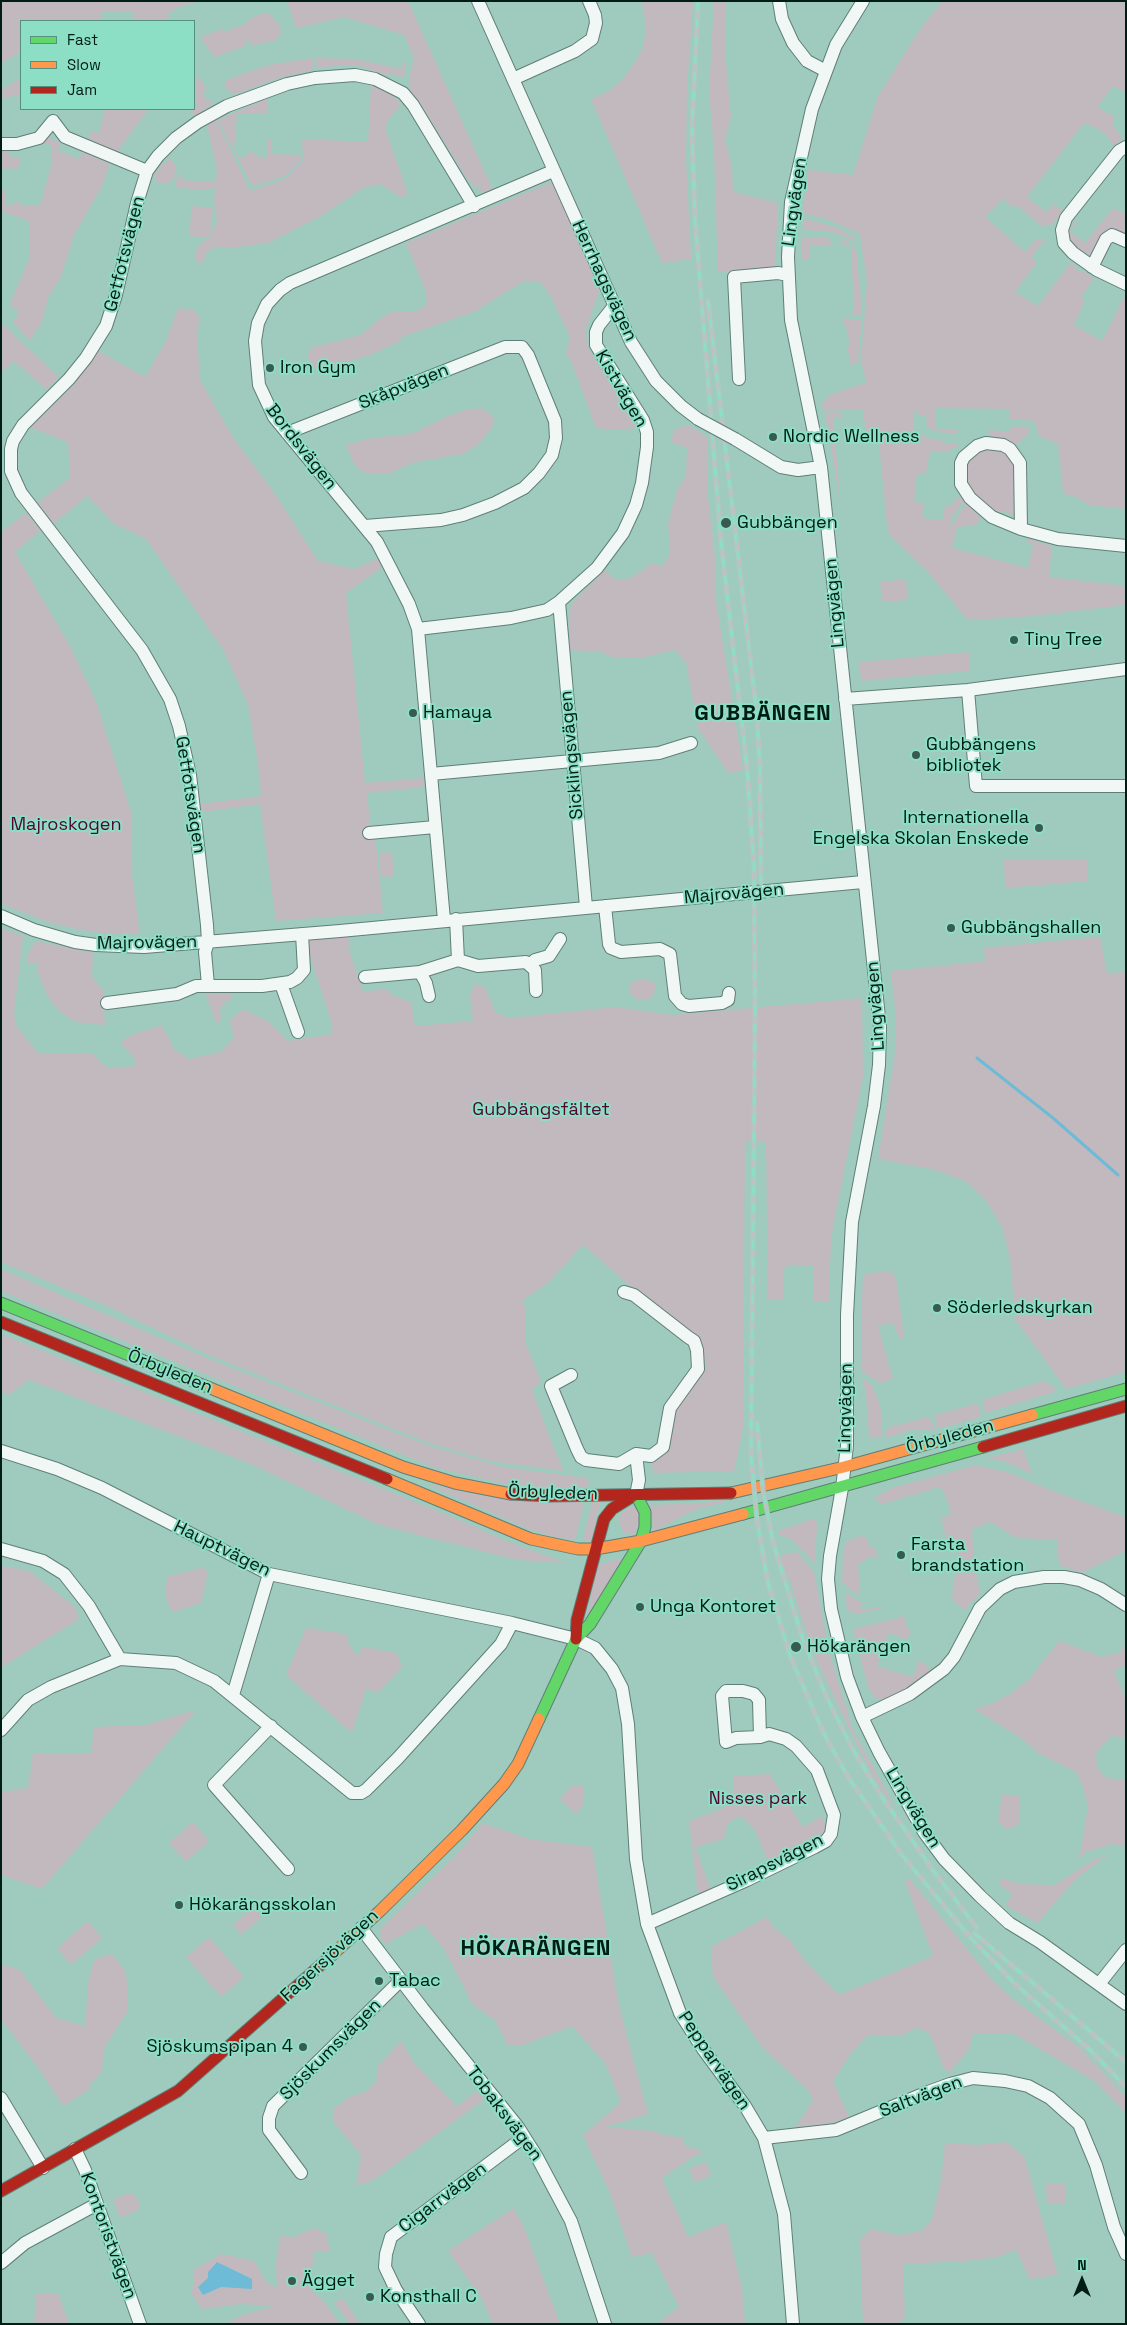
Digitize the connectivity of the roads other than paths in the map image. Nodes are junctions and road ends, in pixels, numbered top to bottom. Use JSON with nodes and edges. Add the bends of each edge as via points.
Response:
{"nodes":[{"id":1,"x":478,"y":1,"type":"edge"},
{"id":2,"x":589,"y":1,"type":"edge"},
{"id":3,"x":779,"y":1,"type":"edge"},
{"id":4,"x":863,"y":1,"type":"edge"},
{"id":5,"x":826,"y":71,"type":"junction"},
{"id":6,"x":512,"y":79,"type":"junction"},
{"id":7,"x":1,"y":144,"type":"edge"},
{"id":8,"x":1126,"y":147,"type":"edge"},
{"id":9,"x":147,"y":171,"type":"junction"},
{"id":10,"x":554,"y":171,"type":"junction"},
{"id":11,"x":474,"y":206,"type":"junction"},
{"id":12,"x":1126,"y":241,"type":"edge"},
{"id":13,"x":1092,"y":267,"type":"junction"},
{"id":14,"x":788,"y":275,"type":"junction"},
{"id":15,"x":1126,"y":284,"type":"edge"},
{"id":16,"x":614,"y":306,"type":"junction"},
{"id":17,"x":739,"y":379,"type":"dead end"},
{"id":18,"x":286,"y":433,"type":"junction"},
{"id":19,"x":821,"y":467,"type":"junction"},
{"id":20,"x":365,"y":526,"type":"junction"},
{"id":21,"x":1021,"y":529,"type":"junction"},
{"id":22,"x":1126,"y":546,"type":"edge"},
{"id":23,"x":560,"y":602,"type":"junction"},
{"id":24,"x":418,"y":629,"type":"junction"},
{"id":25,"x":1126,"y":669,"type":"edge"},
{"id":26,"x":968,"y":690,"type":"junction"},
{"id":27,"x":845,"y":699,"type":"junction"},
{"id":28,"x":691,"y":743,"type":"dead end"},
{"id":29,"x":573,"y":761,"type":"junction"},
{"id":30,"x":431,"y":774,"type":"junction"},
{"id":31,"x":1126,"y":786,"type":"edge"},
{"id":32,"x":436,"y":828,"type":"junction"},
{"id":33,"x":369,"y":833,"type":"dead end"},
{"id":34,"x":863,"y":882,"type":"junction"},
{"id":35,"x":605,"y":906,"type":"junction"},
{"id":36,"x":586,"y":907,"type":"junction"},
{"id":37,"x":1,"y":916,"type":"edge"},
{"id":38,"x":450,"y":920,"type":"junction"},
{"id":39,"x":302,"y":934,"type":"junction"},
{"id":40,"x":560,"y":940,"type":"dead end"},
{"id":41,"x":208,"y":942,"type":"junction"},
{"id":42,"x":458,"y":960,"type":"junction"},
{"id":43,"x":530,"y":965,"type":"junction"},
{"id":44,"x":420,"y":972,"type":"junction"},
{"id":45,"x":365,"y":977,"type":"dead end"},
{"id":46,"x":281,"y":984,"type":"junction"},
{"id":47,"x":208,"y":985,"type":"junction"},
{"id":48,"x":536,"y":991,"type":"dead end"},
{"id":49,"x":729,"y":993,"type":"dead end"},
{"id":50,"x":430,"y":996,"type":"dead end"},
{"id":51,"x":107,"y":1003,"type":"dead end"},
{"id":52,"x":298,"y":1032,"type":"dead end"},
{"id":53,"x":624,"y":1292,"type":"dead end"},
{"id":54,"x":1,"y":1303,"type":"edge"},
{"id":55,"x":1,"y":1322,"type":"edge"},
{"id":56,"x":571,"y":1375,"type":"dead end"},
{"id":57,"x":1126,"y":1389,"type":"edge"},
{"id":58,"x":1126,"y":1406,"type":"edge"},
{"id":59,"x":1,"y":1451,"type":"edge"},
{"id":60,"x":636,"y":1454,"type":"junction"},
{"id":61,"x":843,"y":1476,"type":"junction"},
{"id":62,"x":636,"y":1495,"type":"junction"},
{"id":63,"x":727,"y":1506,"type":"dead end"},
{"id":64,"x":710,"y":1510,"type":"dead end"},
{"id":65,"x":670,"y":1532,"type":"junction"},
{"id":66,"x":641,"y":1540,"type":"junction"},
{"id":67,"x":1,"y":1549,"type":"edge"},
{"id":68,"x":596,"y":1549,"type":"junction"},
{"id":69,"x":269,"y":1574,"type":"junction"},
{"id":70,"x":1126,"y":1605,"type":"edge"},
{"id":71,"x":512,"y":1623,"type":"junction"},
{"id":72,"x":576,"y":1640,"type":"junction"},
{"id":73,"x":120,"y":1659,"type":"junction"},
{"id":74,"x":233,"y":1695,"type":"junction"},
{"id":75,"x":862,"y":1717,"type":"junction"},
{"id":76,"x":271,"y":1726,"type":"junction"},
{"id":77,"x":1,"y":1730,"type":"edge"},
{"id":78,"x":760,"y":1737,"type":"junction"},
{"id":79,"x":288,"y":1869,"type":"dead end"},
{"id":80,"x":646,"y":1924,"type":"junction"},
{"id":81,"x":361,"y":1928,"type":"junction"},
{"id":82,"x":1126,"y":1950,"type":"edge"},
{"id":83,"x":400,"y":1981,"type":"junction"},
{"id":84,"x":1099,"y":1984,"type":"junction"},
{"id":85,"x":1126,"y":2004,"type":"edge"},
{"id":86,"x":1,"y":2098,"type":"edge"},
{"id":87,"x":524,"y":2137,"type":"junction"},
{"id":88,"x":764,"y":2138,"type":"junction"},
{"id":89,"x":75,"y":2149,"type":"junction"},
{"id":90,"x":43,"y":2168,"type":"junction"},
{"id":91,"x":301,"y":2173,"type":"dead end"},
{"id":92,"x":1,"y":2190,"type":"edge"},
{"id":93,"x":97,"y":2204,"type":"junction"},
{"id":94,"x":1126,"y":2254,"type":"edge"},
{"id":95,"x":1,"y":2263,"type":"edge"},
{"id":96,"x":140,"y":2324,"type":"edge"},
{"id":97,"x":419,"y":2324,"type":"edge"},
{"id":98,"x":605,"y":2324,"type":"edge"},
{"id":99,"x":792,"y":2324,"type":"edge"}],
"edges":[{"from":1,"to":6,"type":"street","name":"Herrhagsvägen"},
{"from":2,"to":6,"type":"street","via":[[596,23],[592,39],[576,51]]},
{"from":3,"to":5,"type":"street","via":[[792,43],[807,61]]},
{"from":4,"to":5,"type":"street","name":"Lingvägen","via":[[836,45]]},
{"from":5,"to":14,"type":"street","name":"Lingvägen","via":[[812,110],[794,184],[789,220]]},
{"from":6,"to":10,"type":"street","name":"Herrhagsvägen"},
{"from":7,"to":9,"type":"street","via":[[39,138],[54,121],[64,137]]},
{"from":8,"to":13,"type":"street","via":[[1119,151],[1066,218],[1062,230],[1064,242],[1072,253]]},
{"from":9,"to":11,"type":"street","name":"Getfotsvägen","via":[[176,138],[227,106],[287,84],[355,75],[375,79],[403,93]]},
{"from":9,"to":41,"type":"street","name":"Getfotsvägen","via":[[106,326],[70,380],[17,433],[11,449],[11,471],[21,493],[142,650],[170,699],[190,775]]},
{"from":10,"to":11,"type":"street","name":"Bordsvägen"},
{"from":10,"to":16,"type":"street","name":"Herrhagsvägen"},
{"from":11,"to":18,"type":"street","name":"Bordsvägen","via":[[290,283],[267,304],[256,332],[256,370],[265,400]]},
{"from":12,"to":13,"type":"street","via":[[1112,235],[1106,239]]},
{"from":13,"to":15,"type":"street"},
{"from":14,"to":17,"type":"street","via":[[734,277]]},
{"from":14,"to":19,"type":"street","name":"Lingvägen","via":[[791,320]]},
{"from":16,"to":19,"type":"street","name":"Herrhagsvägen","bridge":true,"via":[[641,361],[656,382],[681,406],[781,467],[798,470]]},
{"from":16,"to":23,"type":"street","name":"Kistvägen","via":[[599,325],[596,345],[643,420],[647,432],[642,484],[634,512],[612,549],[597,568]]},
{"from":18,"to":20,"type":"street","name":"Bordsvägen"},
{"from":18,"to":20,"type":"street","name":"Skåpvägen","via":[[505,347],[522,347],[555,421],[552,455],[539,473],[524,488],[463,515],[441,520]]},
{"from":19,"to":27,"type":"street","name":"Lingvägen"},
{"from":20,"to":24,"type":"street","name":"Bordsvägen","via":[[388,561]]},
{"from":21,"to":21,"type":"street","via":[[1020,463],[1003,445],[986,443],[977,446],[961,463],[964,492],[992,517]]},
{"from":21,"to":22,"type":"street","via":[[1058,539]]},
{"from":23,"to":24,"type":"street","name":"Kistvägen","via":[[532,615]]},
{"from":23,"to":29,"type":"street","name":"Sicklingsvägen"},
{"from":24,"to":30,"type":"street","name":"Bordsvägen"},
{"from":25,"to":26,"type":"street"},
{"from":26,"to":27,"type":"street"},
{"from":26,"to":31,"type":"street","via":[[976,786]]},
{"from":27,"to":34,"type":"street","name":"Lingvägen"},
{"from":28,"to":29,"type":"street","via":[[659,753]]},
{"from":29,"to":30,"type":"street"},
{"from":29,"to":36,"type":"street","name":"Sicklingsvägen"},
{"from":30,"to":32,"type":"street","name":"Bordsvägen"},
{"from":32,"to":33,"type":"street"},
{"from":32,"to":38,"type":"street","name":"Bordsvägen"},
{"from":34,"to":35,"type":"street","name":"Majrovägen"},
{"from":34,"to":61,"type":"street","name":"Lingvägen","via":[[880,1046],[874,1106],[852,1222],[848,1281],[847,1446]]},
{"from":35,"to":36,"type":"street","name":"Majrovägen"},
{"from":35,"to":49,"type":"street","via":[[611,948],[622,952],[660,949],[670,954],[676,996],[682,1004],[722,1003],[728,1000]]},
{"from":36,"to":38,"type":"street","name":"Majrovägen"},
{"from":37,"to":41,"type":"street","name":"Majrovägen","via":[[49,935],[96,945],[144,947]]},
{"from":38,"to":39,"type":"street","name":"Majrovägen"},
{"from":38,"to":42,"type":"street"},
{"from":39,"to":41,"type":"street","name":"Majrovägen"},
{"from":39,"to":46,"type":"street","via":[[304,970],[297,978]]},
{"from":40,"to":43,"type":"street","via":[[550,956],[535,960]]},
{"from":41,"to":47,"type":"street","name":"Majrovägen","via":[[205,952]]},
{"from":42,"to":43,"type":"street","via":[[478,966],[526,962]]},
{"from":42,"to":44,"type":"street"},
{"from":43,"to":48,"type":"street","via":[[534,970]]},
{"from":44,"to":45,"type":"street"},
{"from":44,"to":50,"type":"street"},
{"from":46,"to":47,"type":"street"},
{"from":46,"to":52,"type":"street"},
{"from":47,"to":51,"type":"street","via":[[169,996]]},
{"from":53,"to":60,"type":"street","via":[[634,1295],[688,1337],[697,1350],[698,1369],[670,1408],[663,1446],[652,1456]]},
{"from":54,"to":62,"type":"main road","name":"Örbyleden","via":[[403,1467],[513,1494]]},
{"from":55,"to":68,"type":"main road","name":"Örbyleden","via":[[531,1539],[570,1548]]},
{"from":56,"to":60,"type":"street","via":[[551,1386],[581,1456],[586,1460],[619,1464]]},
{"from":57,"to":61,"type":"main road","name":"Örbyleden"},
{"from":58,"to":61,"type":"main road","name":"Örbyleden"},
{"from":59,"to":69,"type":"street","name":"Hauptvägen","via":[[102,1488]]},
{"from":60,"to":62,"type":"street","via":[[639,1480]]},
{"from":61,"to":62,"type":"main road","name":"Örbyleden","via":[[733,1493]]},
{"from":61,"to":63,"type":"main road","name":"Örbyleden"},
{"from":61,"to":65,"type":"main road","name":"Örbyleden"},
{"from":61,"to":75,"type":"street","name":"Lingvägen","via":[[828,1579],[840,1652]]},
{"from":62,"to":66,"type":"main road","via":[[645,1512]]},
{"from":62,"to":68,"type":"main road","name":"Fagersjövägen","via":[[612,1509],[604,1519]]},
{"from":64,"to":65,"type":"main road","name":"Örbyleden"},
{"from":65,"to":66,"type":"main road","name":"Örbyleden"},
{"from":66,"to":68,"type":"main road","name":"Örbyleden"},
{"from":66,"to":72,"type":"main road","name":"Fagersjövägen","via":[[590,1624]]},
{"from":67,"to":73,"type":"street","via":[[43,1561],[64,1574],[89,1606]]},
{"from":68,"to":72,"type":"main road","name":"Fagersjövägen","via":[[577,1620]]},
{"from":69,"to":71,"type":"street","name":"Hauptvägen"},
{"from":69,"to":74,"type":"street"},
{"from":70,"to":75,"type":"street","via":[[1080,1580],[1044,1577],[1014,1582],[1000,1589],[980,1608],[954,1657],[944,1669],[910,1694]]},
{"from":71,"to":72,"type":"street","name":"Hauptvägen"},
{"from":71,"to":76,"type":"street","via":[[501,1644],[398,1758],[361,1793],[352,1792]]},
{"from":72,"to":80,"type":"street","name":"Pepparvägen","via":[[594,1648],[612,1669],[622,1688],[628,1724],[636,1858]]},
{"from":72,"to":81,"type":"main road","name":"Fagersjövägen","via":[[518,1764],[504,1784],[462,1830]]},
{"from":73,"to":74,"type":"street","via":[[176,1662],[204,1674]]},
{"from":73,"to":77,"type":"street","via":[[51,1687],[28,1700]]},
{"from":74,"to":76,"type":"street"},
{"from":75,"to":84,"type":"street","name":"Lingvägen","via":[[924,1832],[944,1859],[1009,1923]]},
{"from":76,"to":79,"type":"street","via":[[214,1785]]},
{"from":78,"to":78,"type":"street","name":"Sirapsvägen","via":[[759,1700],[754,1694],[726,1690],[722,1696],[726,1742],[736,1738]]},
{"from":78,"to":80,"type":"street","name":"Sirapsvägen","via":[[769,1734],[786,1739],[807,1756],[834,1815],[832,1834],[815,1847],[747,1880]]},
{"from":80,"to":88,"type":"street","name":"Pepparvägen","via":[[680,2013]]},
{"from":81,"to":83,"type":"street","name":"Tobaksvägen"},
{"from":81,"to":89,"type":"main road","name":"Fagersjövägen","via":[[178,2090]]},
{"from":82,"to":84,"type":"street"},
{"from":83,"to":87,"type":"street","name":"Tobaksvägen"},
{"from":83,"to":91,"type":"street","name":"Sjöskumsvägen","via":[[273,2106],[270,2130]]},
{"from":84,"to":85,"type":"street","name":"Lingvägen"},
{"from":86,"to":90,"type":"street"},
{"from":87,"to":97,"type":"street","name":"Cigarrvägen","via":[[391,2237],[385,2267]]},
{"from":87,"to":98,"type":"street","name":"Tobaksvägen","via":[[571,2221]]},
{"from":88,"to":94,"type":"street","name":"Saltvägen","via":[[836,2130],[935,2089],[973,2078],[1005,2080],[1028,2086],[1050,2098],[1078,2124]]},
{"from":88,"to":99,"type":"street","name":"Pepparvägen","via":[[784,2214]]},
{"from":89,"to":90,"type":"main road","name":"Fagersjövägen"},
{"from":89,"to":93,"type":"street","name":"Kontoristvägen"},
{"from":90,"to":92,"type":"main road","name":"Fagersjövägen"},
{"from":93,"to":95,"type":"street","via":[[25,2243]]},
{"from":93,"to":96,"type":"street","name":"Kontoristvägen"}]}
